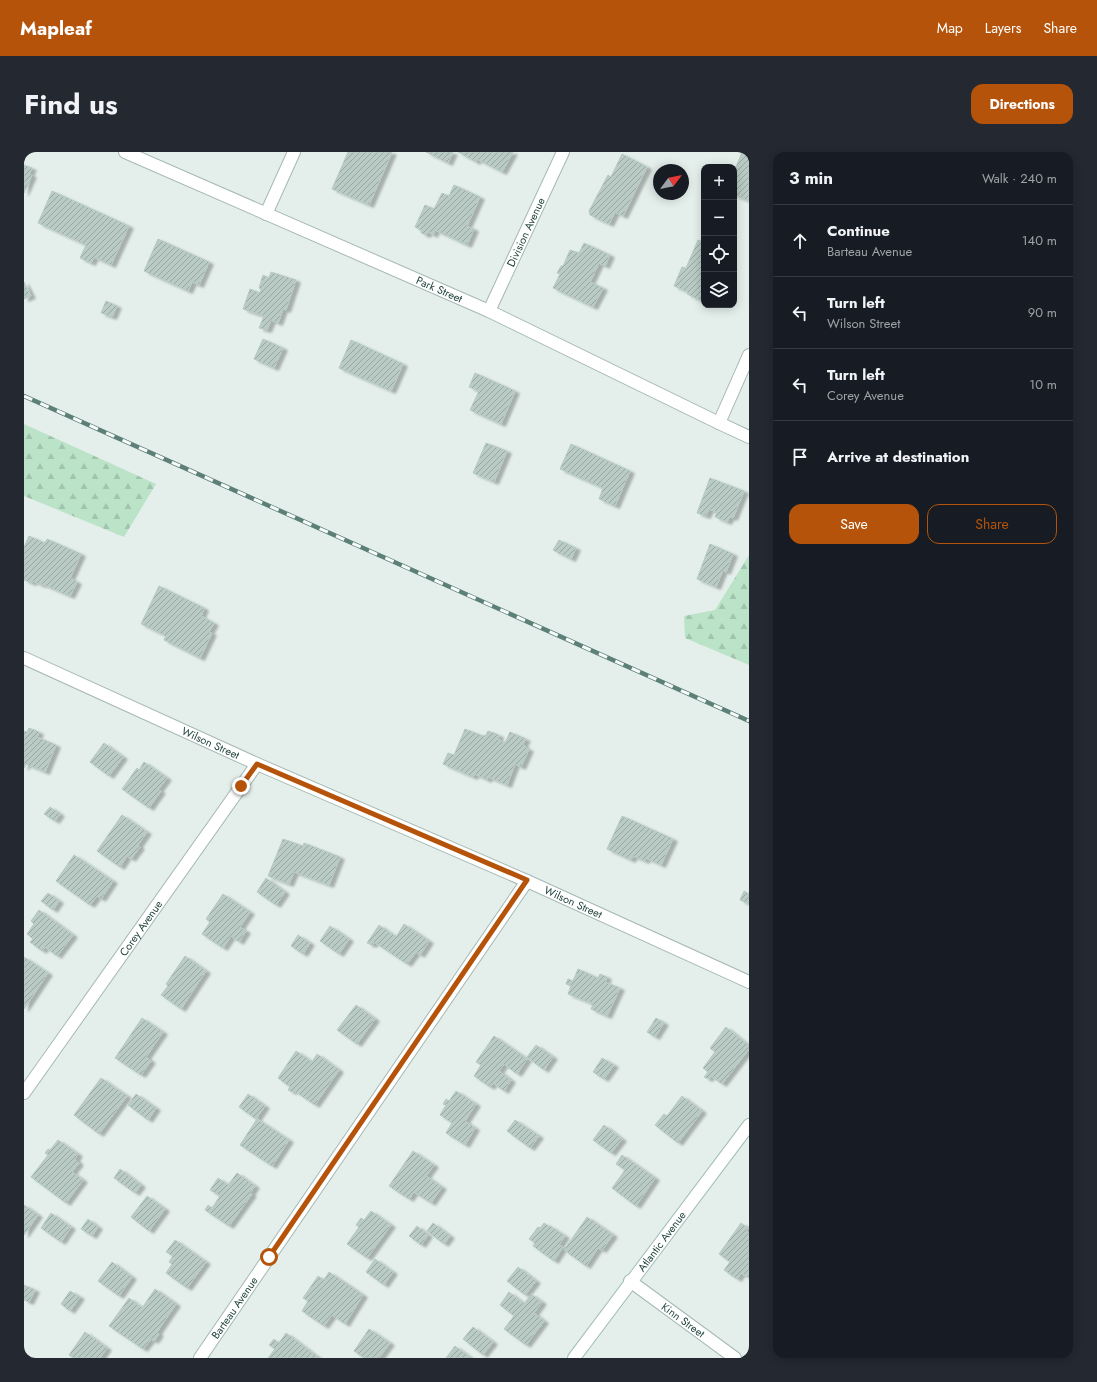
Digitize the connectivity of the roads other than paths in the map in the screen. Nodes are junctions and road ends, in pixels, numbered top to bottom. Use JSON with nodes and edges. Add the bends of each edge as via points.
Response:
{"nodes":[{"id":1,"x":125,"y":152,"type":"edge"},
{"id":2,"x":294,"y":152,"type":"edge"},
{"id":3,"x":563,"y":152,"type":"edge"},
{"id":4,"x":266,"y":214,"type":"junction"},
{"id":5,"x":489,"y":311,"type":"junction"},
{"id":6,"x":749,"y":355,"type":"edge"},
{"id":7,"x":719,"y":423,"type":"junction"},
{"id":8,"x":749,"y":436,"type":"edge"},
{"id":9,"x":24,"y":658,"type":"edge"},
{"id":10,"x":257,"y":764,"type":"junction"},
{"id":11,"x":527,"y":880,"type":"junction"},
{"id":12,"x":749,"y":982,"type":"edge"},
{"id":13,"x":24,"y":1092,"type":"edge"},
{"id":14,"x":749,"y":1125,"type":"edge"},
{"id":15,"x":630,"y":1281,"type":"junction"},
{"id":16,"x":200,"y":1358,"type":"edge"},
{"id":17,"x":574,"y":1358,"type":"edge"},
{"id":18,"x":736,"y":1358,"type":"edge"}],
"edges":[{"from":1,"to":4,"type":"street","name":"Park Street"},
{"from":2,"to":4,"type":"street"},
{"from":3,"to":5,"type":"street","name":"Division Avenue"},
{"from":4,"to":5,"type":"street","name":"Park Street"},
{"from":5,"to":7,"type":"street","name":"Park Street"},
{"from":6,"to":7,"type":"street"},
{"from":7,"to":8,"type":"street","name":"Park Street"},
{"from":9,"to":10,"type":"street","name":"Wilson Street"},
{"from":10,"to":11,"type":"street","name":"Wilson Street"},
{"from":10,"to":13,"type":"street","name":"Corey Avenue"},
{"from":11,"to":12,"type":"street","name":"Wilson Street"},
{"from":11,"to":16,"type":"street","name":"Barteau Avenue"},
{"from":14,"to":15,"type":"street","name":"Atlantic Avenue"},
{"from":15,"to":17,"type":"street","name":"Atlantic Avenue"},
{"from":15,"to":18,"type":"street","name":"Kinn Street"}]}
